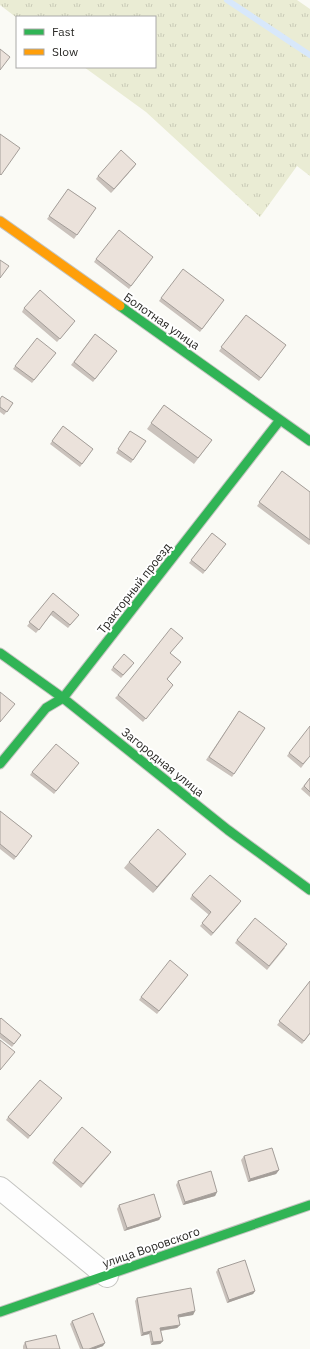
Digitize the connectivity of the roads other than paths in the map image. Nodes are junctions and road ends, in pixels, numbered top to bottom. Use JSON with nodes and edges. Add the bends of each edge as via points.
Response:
{"nodes":[{"id":1,"x":0,"y":221,"type":"edge"},
{"id":2,"x":280,"y":420,"type":"junction"},
{"id":3,"x":310,"y":441,"type":"edge"},
{"id":4,"x":0,"y":653,"type":"edge"},
{"id":5,"x":63,"y":698,"type":"junction"},
{"id":6,"x":0,"y":764,"type":"edge"},
{"id":7,"x":310,"y":890,"type":"edge"},
{"id":8,"x":0,"y":1188,"type":"edge"},
{"id":9,"x":310,"y":1204,"type":"edge"},
{"id":10,"x":106,"y":1276,"type":"junction"},
{"id":11,"x":0,"y":1312,"type":"edge"}],
"edges":[{"from":1,"to":2,"type":"street","name":"Болотная улица"},
{"from":2,"to":3,"type":"street","name":"Болотная улица"},
{"from":2,"to":5,"type":"street","name":"Тракторный проезд"},
{"from":4,"to":5,"type":"street","name":"Загородная улица"},
{"from":5,"to":6,"type":"street","name":"Тракторный проезд","via":[[46,708]]},
{"from":5,"to":7,"type":"street","name":"Загородная улица","via":[[228,830]]},
{"from":8,"to":10,"type":"street"},
{"from":9,"to":10,"type":"street","name":"улица Воровского"},
{"from":10,"to":11,"type":"street","name":"улица Воровского"}]}
